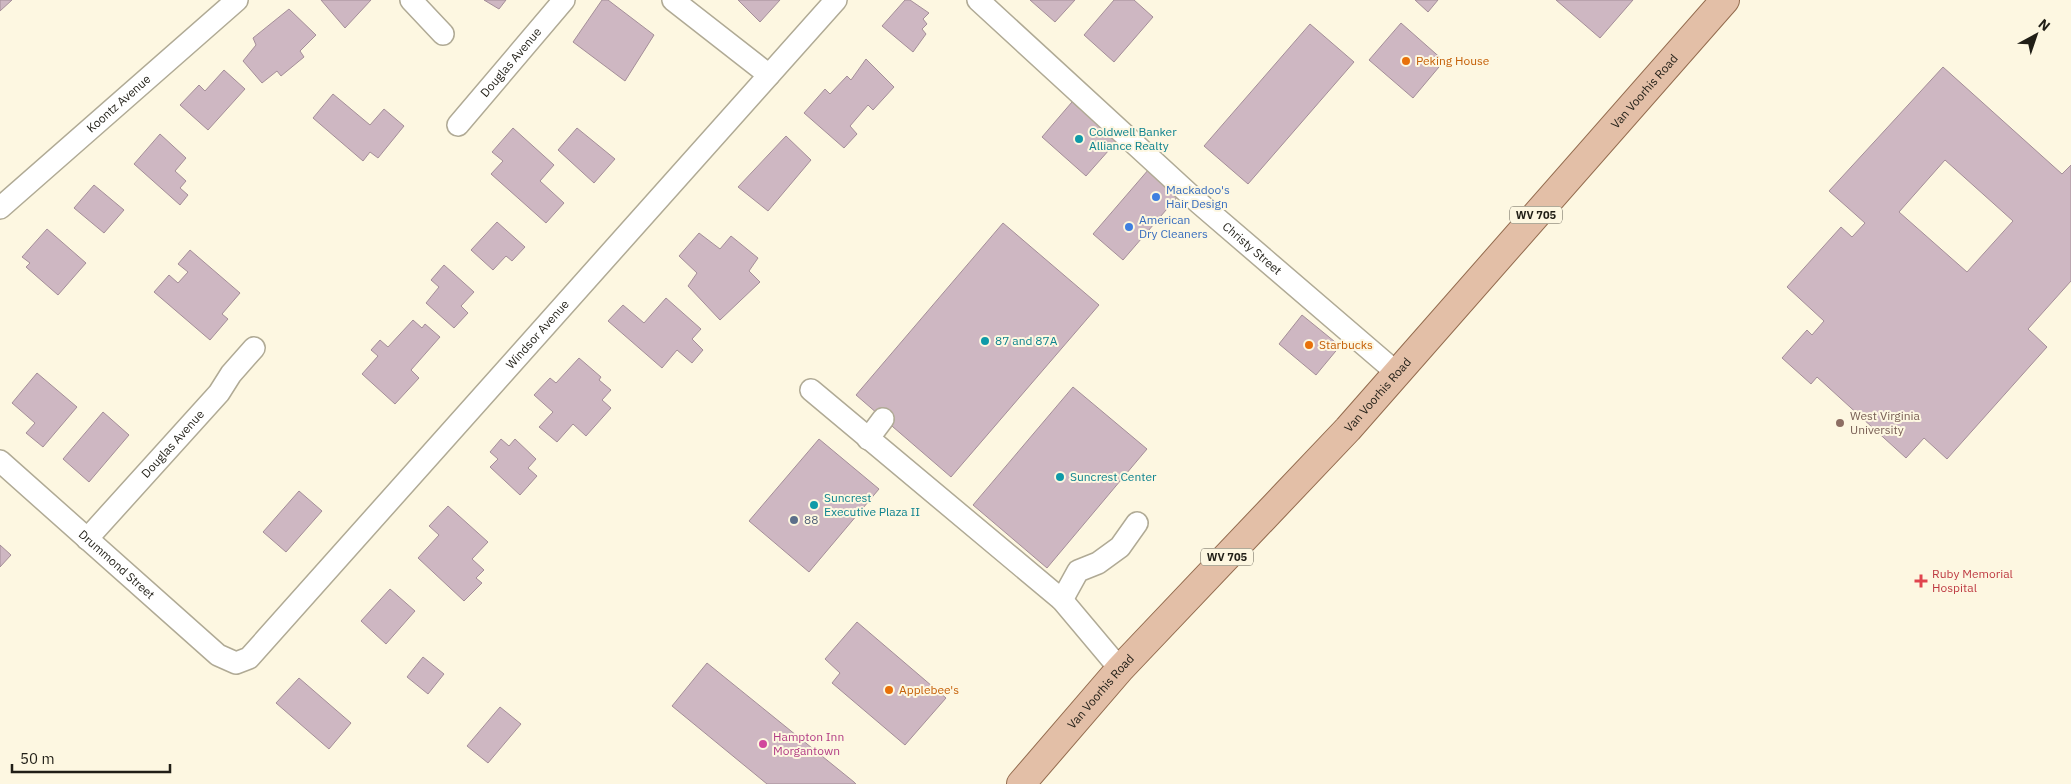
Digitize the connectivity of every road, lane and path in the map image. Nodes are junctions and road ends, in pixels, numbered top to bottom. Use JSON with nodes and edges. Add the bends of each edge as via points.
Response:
{"nodes":[{"id":1,"x":237,"y":0,"type":"edge"},
{"id":2,"x":411,"y":0,"type":"edge"},
{"id":3,"x":564,"y":0,"type":"edge"},
{"id":4,"x":672,"y":0,"type":"edge"},
{"id":5,"x":836,"y":0,"type":"edge"},
{"id":6,"x":978,"y":0,"type":"edge"},
{"id":7,"x":1725,"y":0,"type":"edge"},
{"id":8,"x":444,"y":34,"type":"dead end"},
{"id":9,"x":768,"y":75,"type":"junction"},
{"id":10,"x":458,"y":124,"type":"dead end"},
{"id":11,"x":0,"y":208,"type":"edge"},
{"id":12,"x":254,"y":348,"type":"dead end"},
{"id":13,"x":1397,"y":372,"type":"junction"},
{"id":14,"x":811,"y":390,"type":"dead end"},
{"id":15,"x":883,"y":419,"type":"dead end"},
{"id":16,"x":868,"y":439,"type":"junction"},
{"id":17,"x":0,"y":461,"type":"edge"},
{"id":18,"x":1137,"y":523,"type":"dead end"},
{"id":19,"x":87,"y":539,"type":"junction"},
{"id":20,"x":1062,"y":600,"type":"junction"},
{"id":21,"x":236,"y":663,"type":"joint"},
{"id":22,"x":1120,"y":669,"type":"junction"},
{"id":23,"x":1021,"y":784,"type":"edge"}],
"edges":[{"from":1,"to":11,"type":"street","name":"Koontz Avenue"},
{"from":2,"to":8,"type":"street"},
{"from":3,"to":10,"type":"street","name":"Douglas Avenue"},
{"from":4,"to":9,"type":"street"},
{"from":5,"to":9,"type":"street","name":"Windsor Avenue"},
{"from":6,"to":13,"type":"street","name":"Christy Street","via":[[1199,202]]},
{"from":7,"to":13,"type":"main road","name":"Van Voorhis Road","number":"WV 705"},
{"from":9,"to":21,"type":"street","name":"Windsor Avenue","via":[[249,658]]},
{"from":12,"to":19,"type":"street","name":"Douglas Avenue","via":[[218,393]]},
{"from":13,"to":22,"type":"main road","name":"Van Voorhis Road","number":"WV 705","via":[[1328,450]]},
{"from":14,"to":16,"type":"street"},
{"from":15,"to":16,"type":"street"},
{"from":16,"to":20,"type":"street"},
{"from":17,"to":19,"type":"street","name":"Drummond Street"},
{"from":18,"to":20,"type":"street","via":[[1120,547],[1098,563],[1078,571]]},
{"from":19,"to":21,"type":"street","name":"Drummond Street","via":[[218,655]]},
{"from":20,"to":22,"type":"street"},
{"from":22,"to":23,"type":"main road","name":"Van Voorhis Road","number":"WV 705"}]}
